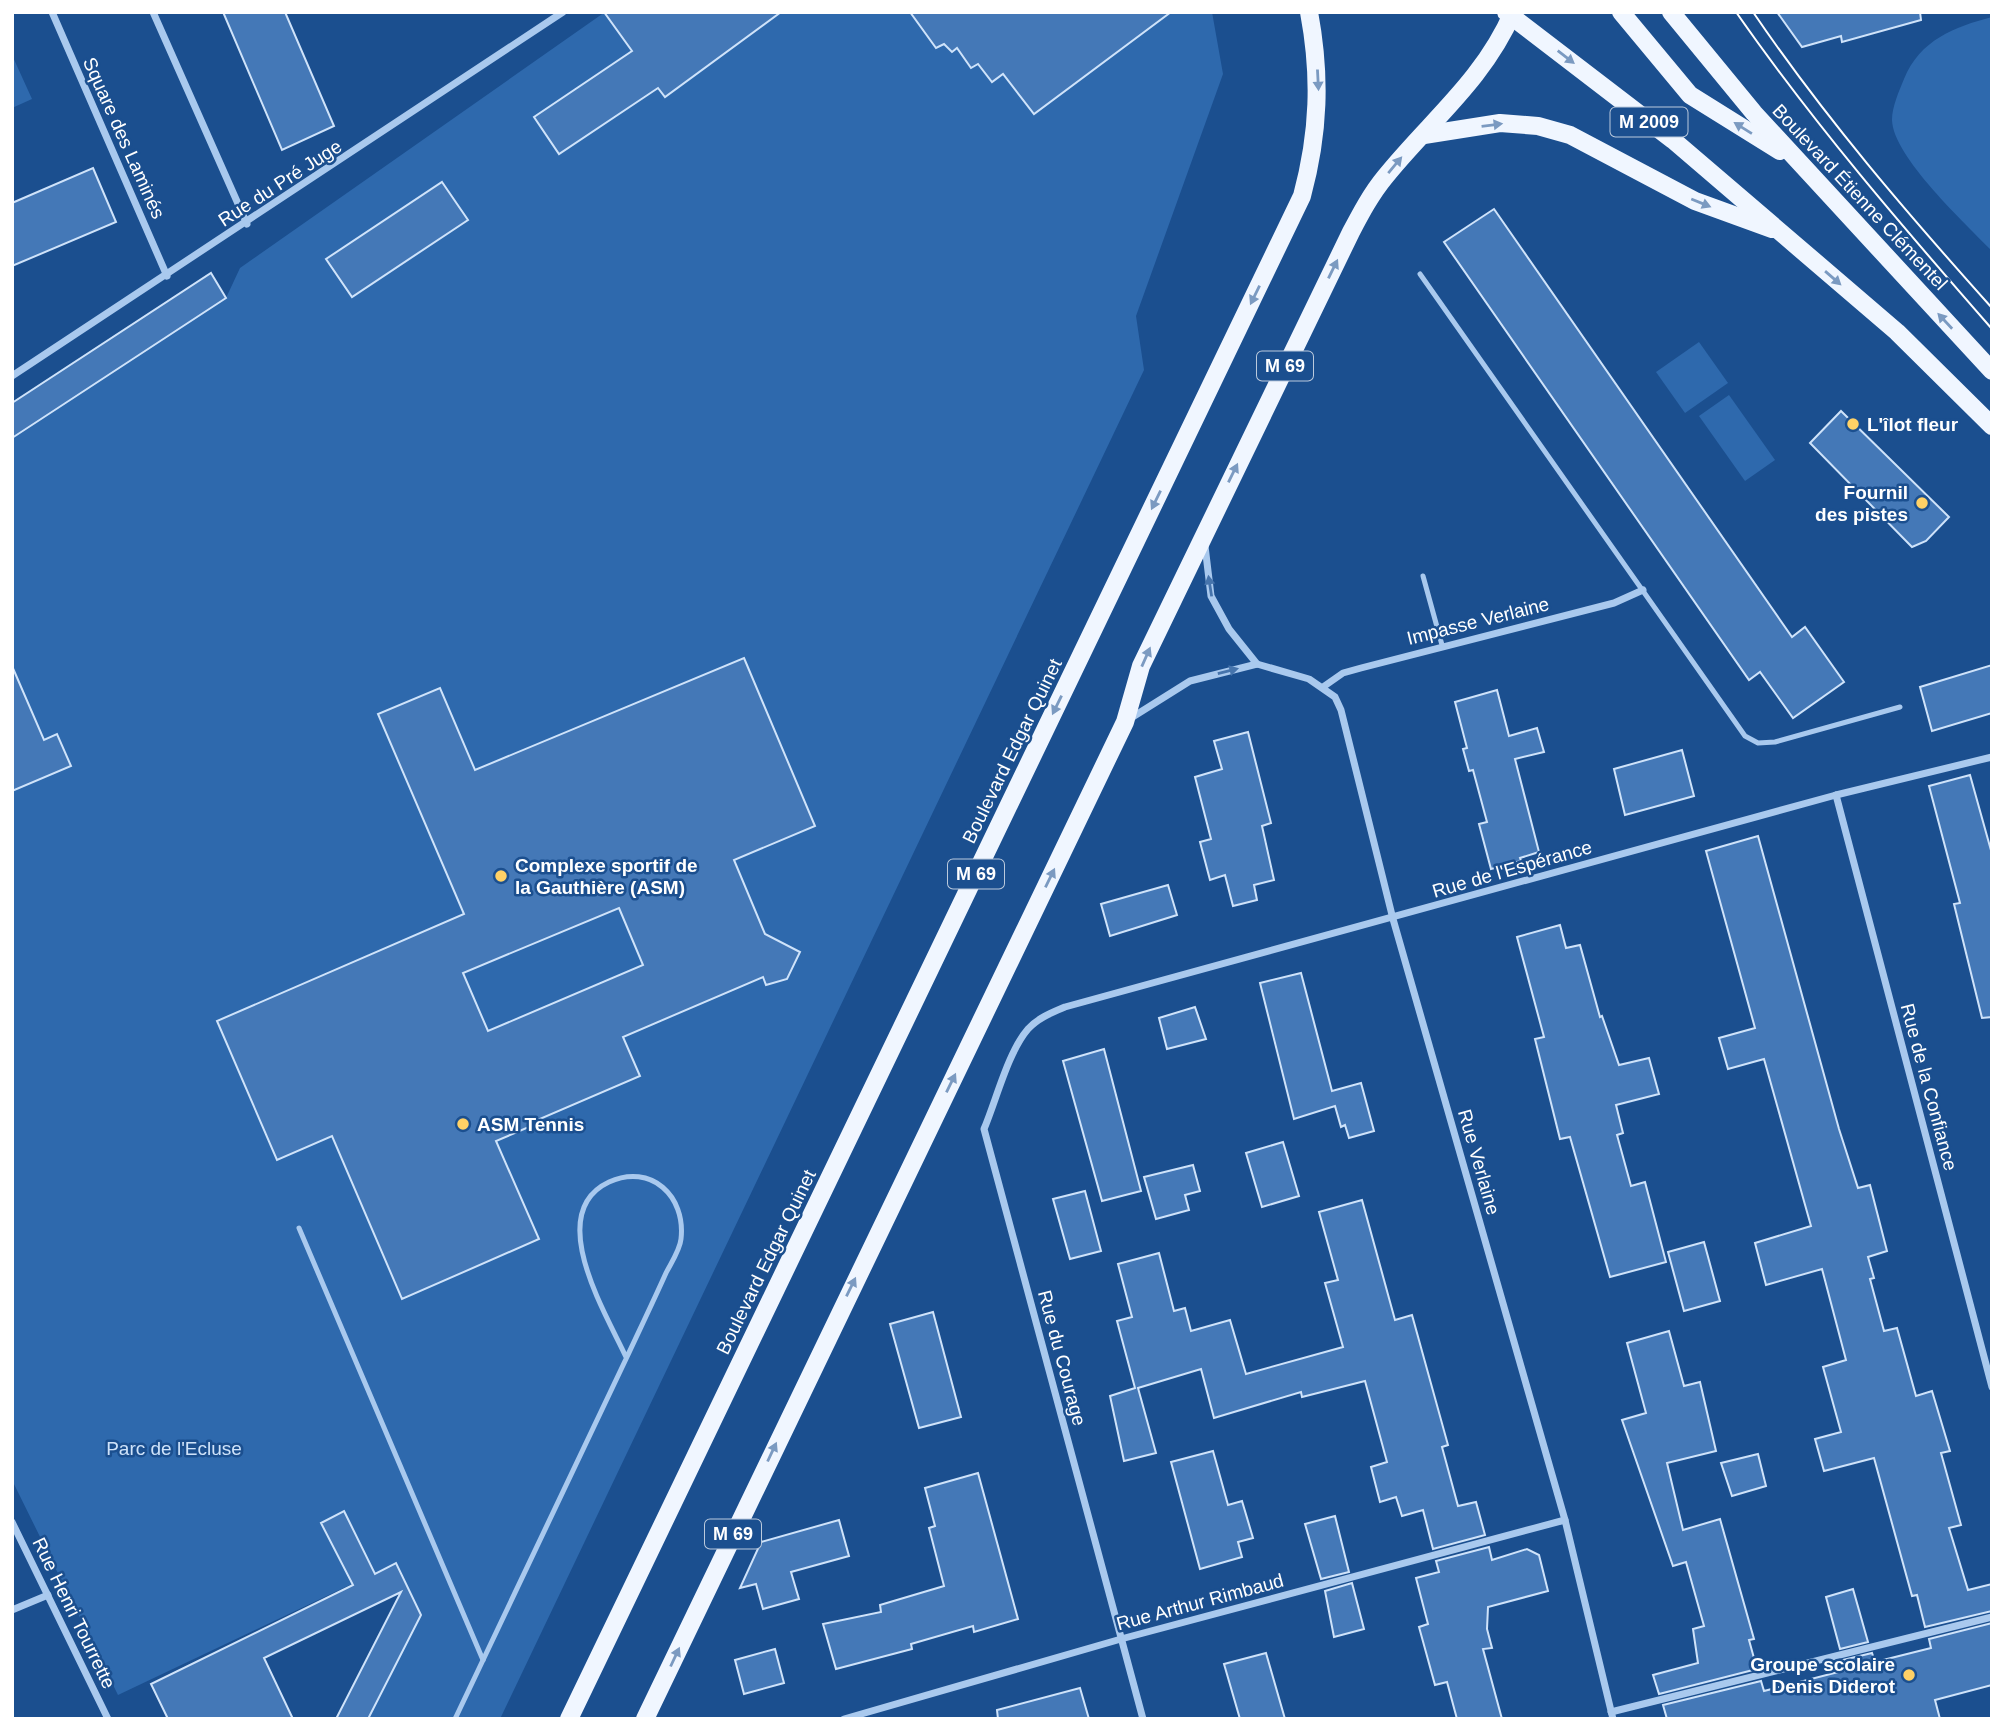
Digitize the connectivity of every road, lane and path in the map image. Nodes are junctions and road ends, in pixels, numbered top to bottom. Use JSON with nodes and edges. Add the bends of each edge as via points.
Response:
{"nodes":[{"id":1,"x":52,"y":12,"type":"edge"},
{"id":2,"x":153,"y":12,"type":"edge"},
{"id":3,"x":563,"y":12,"type":"edge"},
{"id":4,"x":1309,"y":12,"type":"edge"},
{"id":5,"x":1621,"y":12,"type":"edge"},
{"id":6,"x":1671,"y":12,"type":"edge"},
{"id":7,"x":1687,"y":12,"type":"edge"},
{"id":8,"x":1510,"y":14,"type":"edge"},
{"id":9,"x":1699,"y":50,"type":"junction"},
{"id":10,"x":1424,"y":135,"type":"junction"},
{"id":11,"x":1801,"y":164,"type":"junction"},
{"id":12,"x":247,"y":224,"type":"junction"},
{"id":13,"x":1782,"y":233,"type":"junction"},
{"id":14,"x":1420,"y":274,"type":"dead end"},
{"id":15,"x":167,"y":276,"type":"junction"},
{"id":16,"x":1992,"y":371,"type":"edge"},
{"id":17,"x":12,"y":376,"type":"edge"},
{"id":18,"x":1992,"y":426,"type":"edge"},
{"id":19,"x":1203,"y":534,"type":"junction"},
{"id":20,"x":1423,"y":576,"type":"dead end"},
{"id":21,"x":1643,"y":590,"type":"junction"},
{"id":22,"x":1442,"y":645,"type":"junction"},
{"id":23,"x":1257,"y":664,"type":"junction"},
{"id":24,"x":1323,"y":687,"type":"junction"},
{"id":25,"x":1900,"y":707,"type":"dead end"},
{"id":26,"x":1125,"y":722,"type":"junction"},
{"id":27,"x":1992,"y":757,"type":"edge"},
{"id":28,"x":1836,"y":796,"type":"junction"},
{"id":29,"x":1393,"y":919,"type":"junction"},
{"id":30,"x":1042,"y":1017,"type":"joint"},
{"id":31,"x":299,"y":1228,"type":"dead end"},
{"id":32,"x":626,"y":1357,"type":"junction"},
{"id":33,"x":1992,"y":1387,"type":"edge"},
{"id":34,"x":1565,"y":1520,"type":"junction"},
{"id":35,"x":12,"y":1522,"type":"edge"},
{"id":36,"x":48,"y":1595,"type":"junction"},
{"id":37,"x":12,"y":1610,"type":"edge"},
{"id":38,"x":1992,"y":1617,"type":"edge"},
{"id":39,"x":1121,"y":1639,"type":"junction"},
{"id":40,"x":483,"y":1660,"type":"junction"},
{"id":41,"x":1612,"y":1715,"type":"edge"},
{"id":42,"x":108,"y":1719,"type":"edge"},
{"id":43,"x":455,"y":1719,"type":"edge"},
{"id":44,"x":569,"y":1719,"type":"edge"},
{"id":45,"x":645,"y":1719,"type":"edge"},
{"id":46,"x":844,"y":1719,"type":"edge"},
{"id":47,"x":1143,"y":1719,"type":"edge"}],
"edges":[{"from":1,"to":15,"type":"street","name":"Square des Laminés"},
{"from":2,"to":12,"type":"street"},
{"from":3,"to":12,"type":"street","name":"Rue du Pré Juge"},
{"from":4,"to":44,"type":"main road","name":"Boulevard Edgar Quinet","number":"M 69","one_way":true,"via":[[1319,99],[1314,150],[1302,196]]},
{"from":11,"to":5,"type":"main road","one_way":true,"via":[[1690,94]]},
{"from":6,"to":9,"type":"main road","name":"Boulevard Étienne Clémentel"},
{"from":7,"to":9,"type":"main road"},
{"from":8,"to":10,"type":"main road","number":"M 69","via":[[1466,89]]},
{"from":8,"to":13,"type":"main road","number":"M 2009","one_way":true,"via":[[1673,140]]},
{"from":9,"to":11,"type":"main road","name":"Boulevard Étienne Clémentel"},
{"from":10,"to":13,"type":"main road","one_way":true,"via":[[1500,123],[1538,126],[1570,135],[1695,201]]},
{"from":19,"to":10,"type":"main road","number":"M 69","one_way":true,"via":[[1357,221],[1384,178]]},
{"from":16,"to":11,"type":"main road","name":"Boulevard Étienne Clémentel","one_way":true},
{"from":12,"to":15,"type":"street","name":"Rue du Pré Juge"},
{"from":13,"to":18,"type":"main road","number":"M 2009","one_way":true,"via":[[1897,332]]},
{"from":14,"to":21,"type":"lane"},
{"from":15,"to":17,"type":"street","name":"Rue du Pré Juge"},
{"from":23,"to":19,"type":"street","one_way":true,"via":[[1229,629],[1211,596]]},
{"from":26,"to":19,"type":"main road","number":"M 69","one_way":true,"via":[[1141,666]]},
{"from":20,"to":22,"type":"lane"},
{"from":21,"to":22,"type":"street","name":"Impasse Verlaine","via":[[1614,603]]},
{"from":21,"to":25,"type":"lane","via":[[1745,736],[1758,743],[1775,743]]},
{"from":22,"to":24,"type":"street","name":"Impasse Verlaine","via":[[1343,673]]},
{"from":23,"to":24,"type":"street"},
{"from":26,"to":23,"type":"street","one_way":true,"via":[[1190,681]]},
{"from":24,"to":29,"type":"street","name":"Rue Verlaine","via":[[1341,710]]},
{"from":45,"to":26,"type":"main road","number":"M 69","one_way":true},
{"from":27,"to":28,"type":"street","name":"Rue de l'Espérance"},
{"from":28,"to":29,"type":"street","name":"Rue de l'Espérance"},
{"from":28,"to":33,"type":"street","name":"Rue de la Confiance"},
{"from":29,"to":30,"type":"street","name":"Rue de l'Espérance"},
{"from":29,"to":34,"type":"street","name":"Rue Verlaine"},
{"from":30,"to":39,"type":"street","name":"Rue du Courage","via":[[1017,1046],[984,1129]]},
{"from":31,"to":40,"type":"lane"},
{"from":32,"to":32,"type":"lane","via":[[587,1273],[579,1243],[581,1219],[605,1184],[624,1176],[648,1177],[669,1191],[682,1216],[681,1242]]},
{"from":32,"to":40,"type":"lane"},
{"from":34,"to":39,"type":"street","name":"Rue Arthur Rimbaud"},
{"from":34,"to":41,"type":"street","name":"Rue Verlaine"},
{"from":35,"to":36,"type":"street","name":"Rue Henri Tourrette"},
{"from":36,"to":37,"type":"street"},
{"from":36,"to":42,"type":"street","name":"Rue Henri Tourrette"},
{"from":38,"to":41,"type":"street"},
{"from":39,"to":46,"type":"street","name":"Rue Arthur Rimbaud"},
{"from":39,"to":47,"type":"street","name":"Rue du Courage"},
{"from":40,"to":43,"type":"lane"}]}
